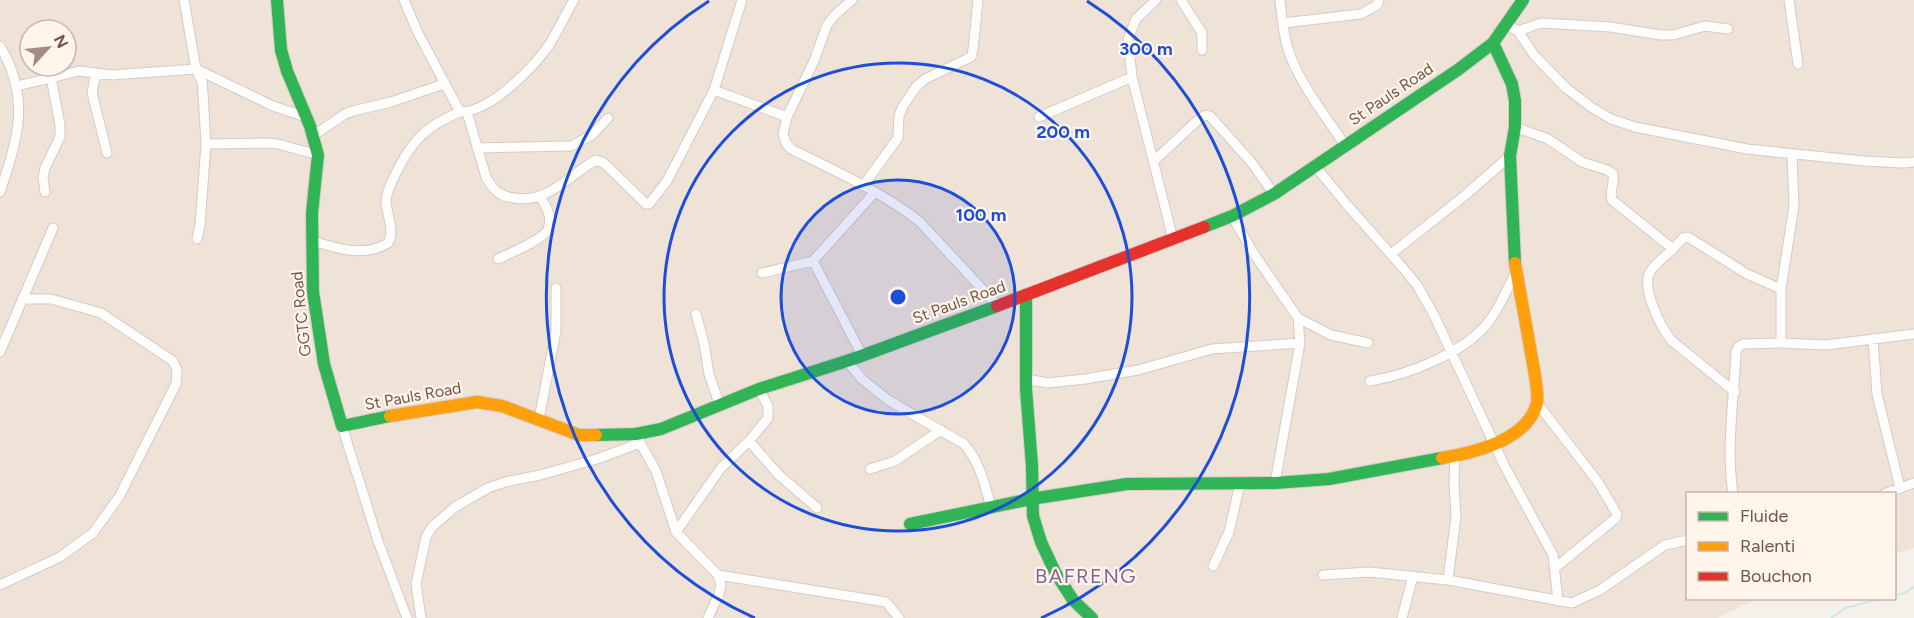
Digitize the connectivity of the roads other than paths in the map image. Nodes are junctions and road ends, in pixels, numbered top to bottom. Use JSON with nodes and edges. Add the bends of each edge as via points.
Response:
{"nodes":[{"id":1,"x":184,"y":0,"type":"edge"},
{"id":2,"x":277,"y":0,"type":"edge"},
{"id":3,"x":404,"y":0,"type":"edge"},
{"id":4,"x":574,"y":0,"type":"edge"},
{"id":5,"x":742,"y":0,"type":"edge"},
{"id":6,"x":852,"y":0,"type":"edge"},
{"id":7,"x":978,"y":0,"type":"edge"},
{"id":8,"x":1156,"y":0,"type":"edge"},
{"id":9,"x":1181,"y":0,"type":"edge"},
{"id":10,"x":1280,"y":0,"type":"edge"},
{"id":11,"x":1379,"y":0,"type":"edge"},
{"id":12,"x":1523,"y":0,"type":"edge"},
{"id":13,"x":1789,"y":0,"type":"edge"},
{"id":14,"x":1283,"y":23,"type":"junction"},
{"id":15,"x":1506,"y":24,"type":"junction"},
{"id":16,"x":1728,"y":28,"type":"dead end"},
{"id":17,"x":1518,"y":31,"type":"junction"},
{"id":18,"x":1492,"y":43,"type":"junction"},
{"id":19,"x":0,"y":46,"type":"edge"},
{"id":20,"x":1202,"y":50,"type":"dead end"},
{"id":21,"x":1798,"y":64,"type":"dead end"},
{"id":22,"x":196,"y":69,"type":"junction"},
{"id":23,"x":78,"y":71,"type":"edge"},
{"id":24,"x":96,"y":73,"type":"junction"},
{"id":25,"x":1132,"y":77,"type":"junction"},
{"id":26,"x":47,"y":78,"type":"edge"},
{"id":27,"x":51,"y":78,"type":"edge"},
{"id":28,"x":444,"y":84,"type":"junction"},
{"id":29,"x":16,"y":86,"type":"junction"},
{"id":30,"x":714,"y":90,"type":"junction"},
{"id":31,"x":463,"y":112,"type":"junction"},
{"id":32,"x":306,"y":117,"type":"junction"},
{"id":33,"x":608,"y":117,"type":"dead end"},
{"id":34,"x":787,"y":117,"type":"junction"},
{"id":35,"x":1039,"y":117,"type":"dead end"},
{"id":36,"x":1515,"y":127,"type":"junction"},
{"id":37,"x":314,"y":135,"type":"junction"},
{"id":38,"x":206,"y":144,"type":"junction"},
{"id":39,"x":1345,"y":145,"type":"junction"},
{"id":40,"x":477,"y":148,"type":"junction"},
{"id":41,"x":107,"y":153,"type":"dead end"},
{"id":42,"x":1792,"y":154,"type":"junction"},
{"id":43,"x":318,"y":155,"type":"junction"},
{"id":44,"x":1510,"y":156,"type":"junction"},
{"id":45,"x":1154,"y":161,"type":"junction"},
{"id":46,"x":1914,"y":162,"type":"edge"},
{"id":47,"x":1315,"y":166,"type":"junction"},
{"id":48,"x":863,"y":186,"type":"junction"},
{"id":49,"x":0,"y":192,"type":"edge"},
{"id":50,"x":45,"y":192,"type":"dead end"},
{"id":51,"x":875,"y":192,"type":"junction"},
{"id":52,"x":1274,"y":194,"type":"junction"},
{"id":53,"x":540,"y":196,"type":"junction"},
{"id":54,"x":1232,"y":216,"type":"junction"},
{"id":55,"x":53,"y":228,"type":"dead end"},
{"id":56,"x":197,"y":239,"type":"dead end"},
{"id":57,"x":1173,"y":239,"type":"junction"},
{"id":58,"x":312,"y":241,"type":"junction"},
{"id":59,"x":1673,"y":249,"type":"junction"},
{"id":60,"x":1391,"y":254,"type":"junction"},
{"id":61,"x":498,"y":259,"type":"dead end"},
{"id":62,"x":813,"y":261,"type":"junction"},
{"id":63,"x":1516,"y":270,"type":"junction"},
{"id":64,"x":762,"y":273,"type":"dead end"},
{"id":65,"x":556,"y":288,"type":"dead end"},
{"id":66,"x":1781,"y":289,"type":"junction"},
{"id":67,"x":1026,"y":296,"type":"junction"},
{"id":68,"x":22,"y":299,"type":"junction"},
{"id":69,"x":998,"y":306,"type":"junction"},
{"id":70,"x":696,"y":315,"type":"dead end"},
{"id":71,"x":1298,"y":318,"type":"junction"},
{"id":72,"x":1914,"y":334,"type":"edge"},
{"id":73,"x":1873,"y":339,"type":"junction"},
{"id":74,"x":1300,"y":343,"type":"junction"},
{"id":75,"x":1368,"y":343,"type":"dead end"},
{"id":76,"x":1781,"y":343,"type":"junction"},
{"id":77,"x":1452,"y":351,"type":"junction"},
{"id":78,"x":0,"y":352,"type":"edge"},
{"id":79,"x":862,"y":356,"type":"junction"},
{"id":80,"x":846,"y":360,"type":"junction"},
{"id":81,"x":1026,"y":379,"type":"junction"},
{"id":82,"x":1370,"y":381,"type":"dead end"},
{"id":83,"x":759,"y":389,"type":"junction"},
{"id":84,"x":1735,"y":392,"type":"junction"},
{"id":85,"x":1538,"y":404,"type":"junction"},
{"id":86,"x":720,"y":406,"type":"junction"},
{"id":87,"x":539,"y":419,"type":"junction"},
{"id":88,"x":342,"y":426,"type":"junction"},
{"id":89,"x":941,"y":430,"type":"junction"},
{"id":90,"x":638,"y":439,"type":"junction"},
{"id":91,"x":749,"y":441,"type":"junction"},
{"id":92,"x":1496,"y":444,"type":"junction"},
{"id":93,"x":1455,"y":456,"type":"junction"},
{"id":94,"x":870,"y":469,"type":"dead end"},
{"id":95,"x":1275,"y":483,"type":"junction"},
{"id":96,"x":1914,"y":483,"type":"edge"},
{"id":97,"x":1240,"y":484,"type":"junction"},
{"id":98,"x":1900,"y":488,"type":"junction"},
{"id":99,"x":1733,"y":492,"type":"edge"},
{"id":100,"x":1889,"y":492,"type":"edge"},
{"id":101,"x":1030,"y":499,"type":"junction"},
{"id":102,"x":992,"y":507,"type":"junction"},
{"id":103,"x":817,"y":508,"type":"dead end"},
{"id":104,"x":910,"y":524,"type":"dead end"},
{"id":105,"x":676,"y":532,"type":"junction"},
{"id":106,"x":1686,"y":540,"type":"edge"},
{"id":107,"x":1213,"y":566,"type":"dead end"},
{"id":108,"x":1556,"y":568,"type":"junction"},
{"id":109,"x":718,"y":575,"type":"junction"},
{"id":110,"x":1323,"y":575,"type":"dead end"},
{"id":111,"x":1413,"y":576,"type":"junction"},
{"id":112,"x":1448,"y":580,"type":"junction"},
{"id":113,"x":0,"y":585,"type":"edge"},
{"id":114,"x":1558,"y":601,"type":"junction"},
{"id":115,"x":407,"y":618,"type":"edge"},
{"id":116,"x":422,"y":618,"type":"edge"},
{"id":117,"x":708,"y":618,"type":"edge"},
{"id":118,"x":899,"y":618,"type":"edge"},
{"id":119,"x":1092,"y":618,"type":"edge"},
{"id":120,"x":1402,"y":618,"type":"edge"}],
"edges":[{"from":1,"to":22,"type":"street"},
{"from":2,"to":32,"type":"street","name":"GGTC Road","via":[[281,50]]},
{"from":3,"to":28,"type":"street"},
{"from":4,"to":31,"type":"street","via":[[549,45],[520,78],[494,99]]},
{"from":5,"to":30,"type":"street"},
{"from":6,"to":34,"type":"street","via":[[827,25]]},
{"from":7,"to":48,"type":"street","via":[[971,57],[916,87],[899,116],[898,138]]},
{"from":8,"to":25,"type":"street","via":[[1136,19],[1128,39]]},
{"from":9,"to":20,"type":"street","via":[[1202,33]]},
{"from":10,"to":14,"type":"street"},
{"from":11,"to":14,"type":"street","via":[[1361,14]]},
{"from":12,"to":15,"type":"street","name":"St Pauls Road"},
{"from":13,"to":21,"type":"street"},
{"from":14,"to":39,"type":"street","via":[[1297,69]]},
{"from":15,"to":17,"type":"street"},
{"from":15,"to":18,"type":"street","name":"St Pauls Road"},
{"from":16,"to":17,"type":"street","via":[[1705,26],[1661,35],[1541,23]]},
{"from":17,"to":42,"type":"street","via":[[1534,55],[1566,88],[1611,119],[1700,140]]},
{"from":18,"to":36,"type":"street","via":[[1512,84]]},
{"from":18,"to":39,"type":"street","name":"St Pauls Road","via":[[1460,69]]},
{"from":19,"to":29,"type":"street"},
{"from":22,"to":24,"type":"street"},
{"from":22,"to":32,"type":"street","via":[[273,106]]},
{"from":22,"to":38,"type":"street","via":[[202,82]]},
{"from":23,"to":24,"type":"street"},
{"from":24,"to":41,"type":"street","via":[[92,93]]},
{"from":25,"to":35,"type":"street"},
{"from":25,"to":45,"type":"street"},
{"from":26,"to":29,"type":"street"},
{"from":27,"to":50,"type":"street","via":[[60,137],[45,168]]},
{"from":28,"to":31,"type":"street"},
{"from":28,"to":37,"type":"street","via":[[345,114]]},
{"from":29,"to":49,"type":"street","via":[[20,113],[17,133]]},
{"from":30,"to":34,"type":"street"},
{"from":30,"to":53,"type":"street","via":[[667,181],[649,204],[596,160]]},
{"from":31,"to":40,"type":"street"},
{"from":31,"to":58,"type":"street","via":[[427,129],[405,154],[386,199],[391,235],[388,243],[353,251]]},
{"from":32,"to":37,"type":"street","name":"GGTC Road"},
{"from":33,"to":40,"type":"street","via":[[592,135],[571,146]]},
{"from":34,"to":48,"type":"street","via":[[783,134],[792,149]]},
{"from":36,"to":44,"type":"street"},
{"from":36,"to":59,"type":"street","via":[[1548,139],[1582,162],[1613,174],[1612,200]]},
{"from":37,"to":43,"type":"street","name":"GGTC Road"},
{"from":38,"to":43,"type":"street","via":[[266,143]]},
{"from":38,"to":56,"type":"street"},
{"from":39,"to":47,"type":"street","name":"St Pauls Road"},
{"from":40,"to":53,"type":"street","via":[[486,177],[500,195],[519,199]]},
{"from":42,"to":46,"type":"street"},
{"from":42,"to":66,"type":"street","via":[[1794,206]]},
{"from":43,"to":58,"type":"street","name":"GGTC Road"},
{"from":44,"to":60,"type":"street"},
{"from":44,"to":63,"type":"street"},
{"from":45,"to":52,"type":"street","via":[[1200,118],[1210,116]]},
{"from":45,"to":57,"type":"street"},
{"from":47,"to":52,"type":"street","name":"St Pauls Road"},
{"from":47,"to":60,"type":"street"},
{"from":48,"to":51,"type":"street"},
{"from":51,"to":62,"type":"street"},
{"from":51,"to":69,"type":"street","via":[[919,221]]},
{"from":52,"to":54,"type":"street","name":"St Pauls Road"},
{"from":53,"to":61,"type":"street","via":[[549,214],[545,234]]},
{"from":54,"to":57,"type":"street","name":"St Pauls Road"},
{"from":54,"to":71,"type":"street"},
{"from":55,"to":68,"type":"street"},
{"from":57,"to":67,"type":"street","name":"St Pauls Road"},
{"from":58,"to":88,"type":"street","name":"GGTC Road","via":[[313,292],[324,364]]},
{"from":59,"to":66,"type":"street","via":[[1688,237],[1747,274]]},
{"from":59,"to":84,"type":"street","via":[[1648,275],[1655,311],[1672,341]]},
{"from":60,"to":77,"type":"street","via":[[1417,285]]},
{"from":62,"to":64,"type":"street"},
{"from":62,"to":79,"type":"street"},
{"from":63,"to":77,"type":"street","via":[[1489,321]]},
{"from":63,"to":85,"type":"street"},
{"from":65,"to":87,"type":"street","via":[[556,331]]},
{"from":66,"to":76,"type":"street"},
{"from":67,"to":69,"type":"street","name":"St Pauls Road"},
{"from":67,"to":81,"type":"street"},
{"from":68,"to":78,"type":"street"},
{"from":68,"to":113,"type":"street","via":[[51,299],[101,313],[173,361],[176,384],[119,497],[93,533],[60,557]]},
{"from":69,"to":79,"type":"street","name":"St Pauls Road"},
{"from":70,"to":86,"type":"street"},
{"from":71,"to":74,"type":"street"},
{"from":71,"to":75,"type":"street","via":[[1331,335]]},
{"from":72,"to":73,"type":"street"},
{"from":73,"to":76,"type":"street","via":[[1827,345]]},
{"from":73,"to":98,"type":"street","via":[[1877,394]]},
{"from":74,"to":81,"type":"street","via":[[1212,349],[1138,370],[1085,379]]},
{"from":74,"to":95,"type":"street"},
{"from":76,"to":84,"type":"street","via":[[1738,347]]},
{"from":77,"to":82,"type":"street","via":[[1412,369]]},
{"from":77,"to":92,"type":"street"},
{"from":79,"to":80,"type":"street","name":"St Pauls Road"},
{"from":80,"to":83,"type":"street","name":"St Pauls Road"},
{"from":80,"to":89,"type":"street","via":[[888,400]]},
{"from":81,"to":101,"type":"street"},
{"from":83,"to":86,"type":"street","name":"St Pauls Road"},
{"from":83,"to":91,"type":"street","via":[[768,406],[768,418]]},
{"from":84,"to":99,"type":"street"},
{"from":85,"to":92,"type":"street","via":[[1517,432]]},
{"from":85,"to":108,"type":"street","via":[[1598,482],[1617,514]]},
{"from":86,"to":90,"type":"street","name":"St Pauls Road"},
{"from":87,"to":88,"type":"street","name":"St Pauls Road","via":[[477,402]]},
{"from":87,"to":90,"type":"street","name":"St Pauls Road","via":[[579,435]]},
{"from":88,"to":115,"type":"street","name":"GGTC Road"},
{"from":89,"to":94,"type":"street","via":[[895,462]]},
{"from":89,"to":102,"type":"street","via":[[973,454]]},
{"from":90,"to":105,"type":"street","via":[[656,471]]},
{"from":90,"to":116,"type":"street","via":[[597,459],[488,488],[455,507],[426,537],[416,584]]},
{"from":91,"to":103,"type":"street","via":[[778,474]]},
{"from":91,"to":105,"type":"street","via":[[721,468]]},
{"from":92,"to":93,"type":"street"},
{"from":92,"to":108,"type":"street"},
{"from":93,"to":95,"type":"street","via":[[1329,479]]},
{"from":93,"to":112,"type":"street","via":[[1455,516]]},
{"from":95,"to":97,"type":"street"},
{"from":96,"to":98,"type":"street"},
{"from":97,"to":101,"type":"street","via":[[1127,484]]},
{"from":97,"to":107,"type":"street","via":[[1229,532]]},
{"from":98,"to":100,"type":"street"},
{"from":101,"to":102,"type":"street"},
{"from":101,"to":119,"type":"street","via":[[1040,539],[1058,576],[1073,602]]},
{"from":102,"to":104,"type":"street"},
{"from":105,"to":109,"type":"street"},
{"from":106,"to":114,"type":"street","via":[[1665,545],[1600,590],[1572,603]]},
{"from":108,"to":114,"type":"street"},
{"from":109,"to":117,"type":"street","via":[[719,594]]},
{"from":109,"to":118,"type":"street","via":[[886,602]]},
{"from":110,"to":111,"type":"street","via":[[1368,572]]},
{"from":111,"to":112,"type":"street"},
{"from":111,"to":120,"type":"street"},
{"from":112,"to":114,"type":"street"}]}
